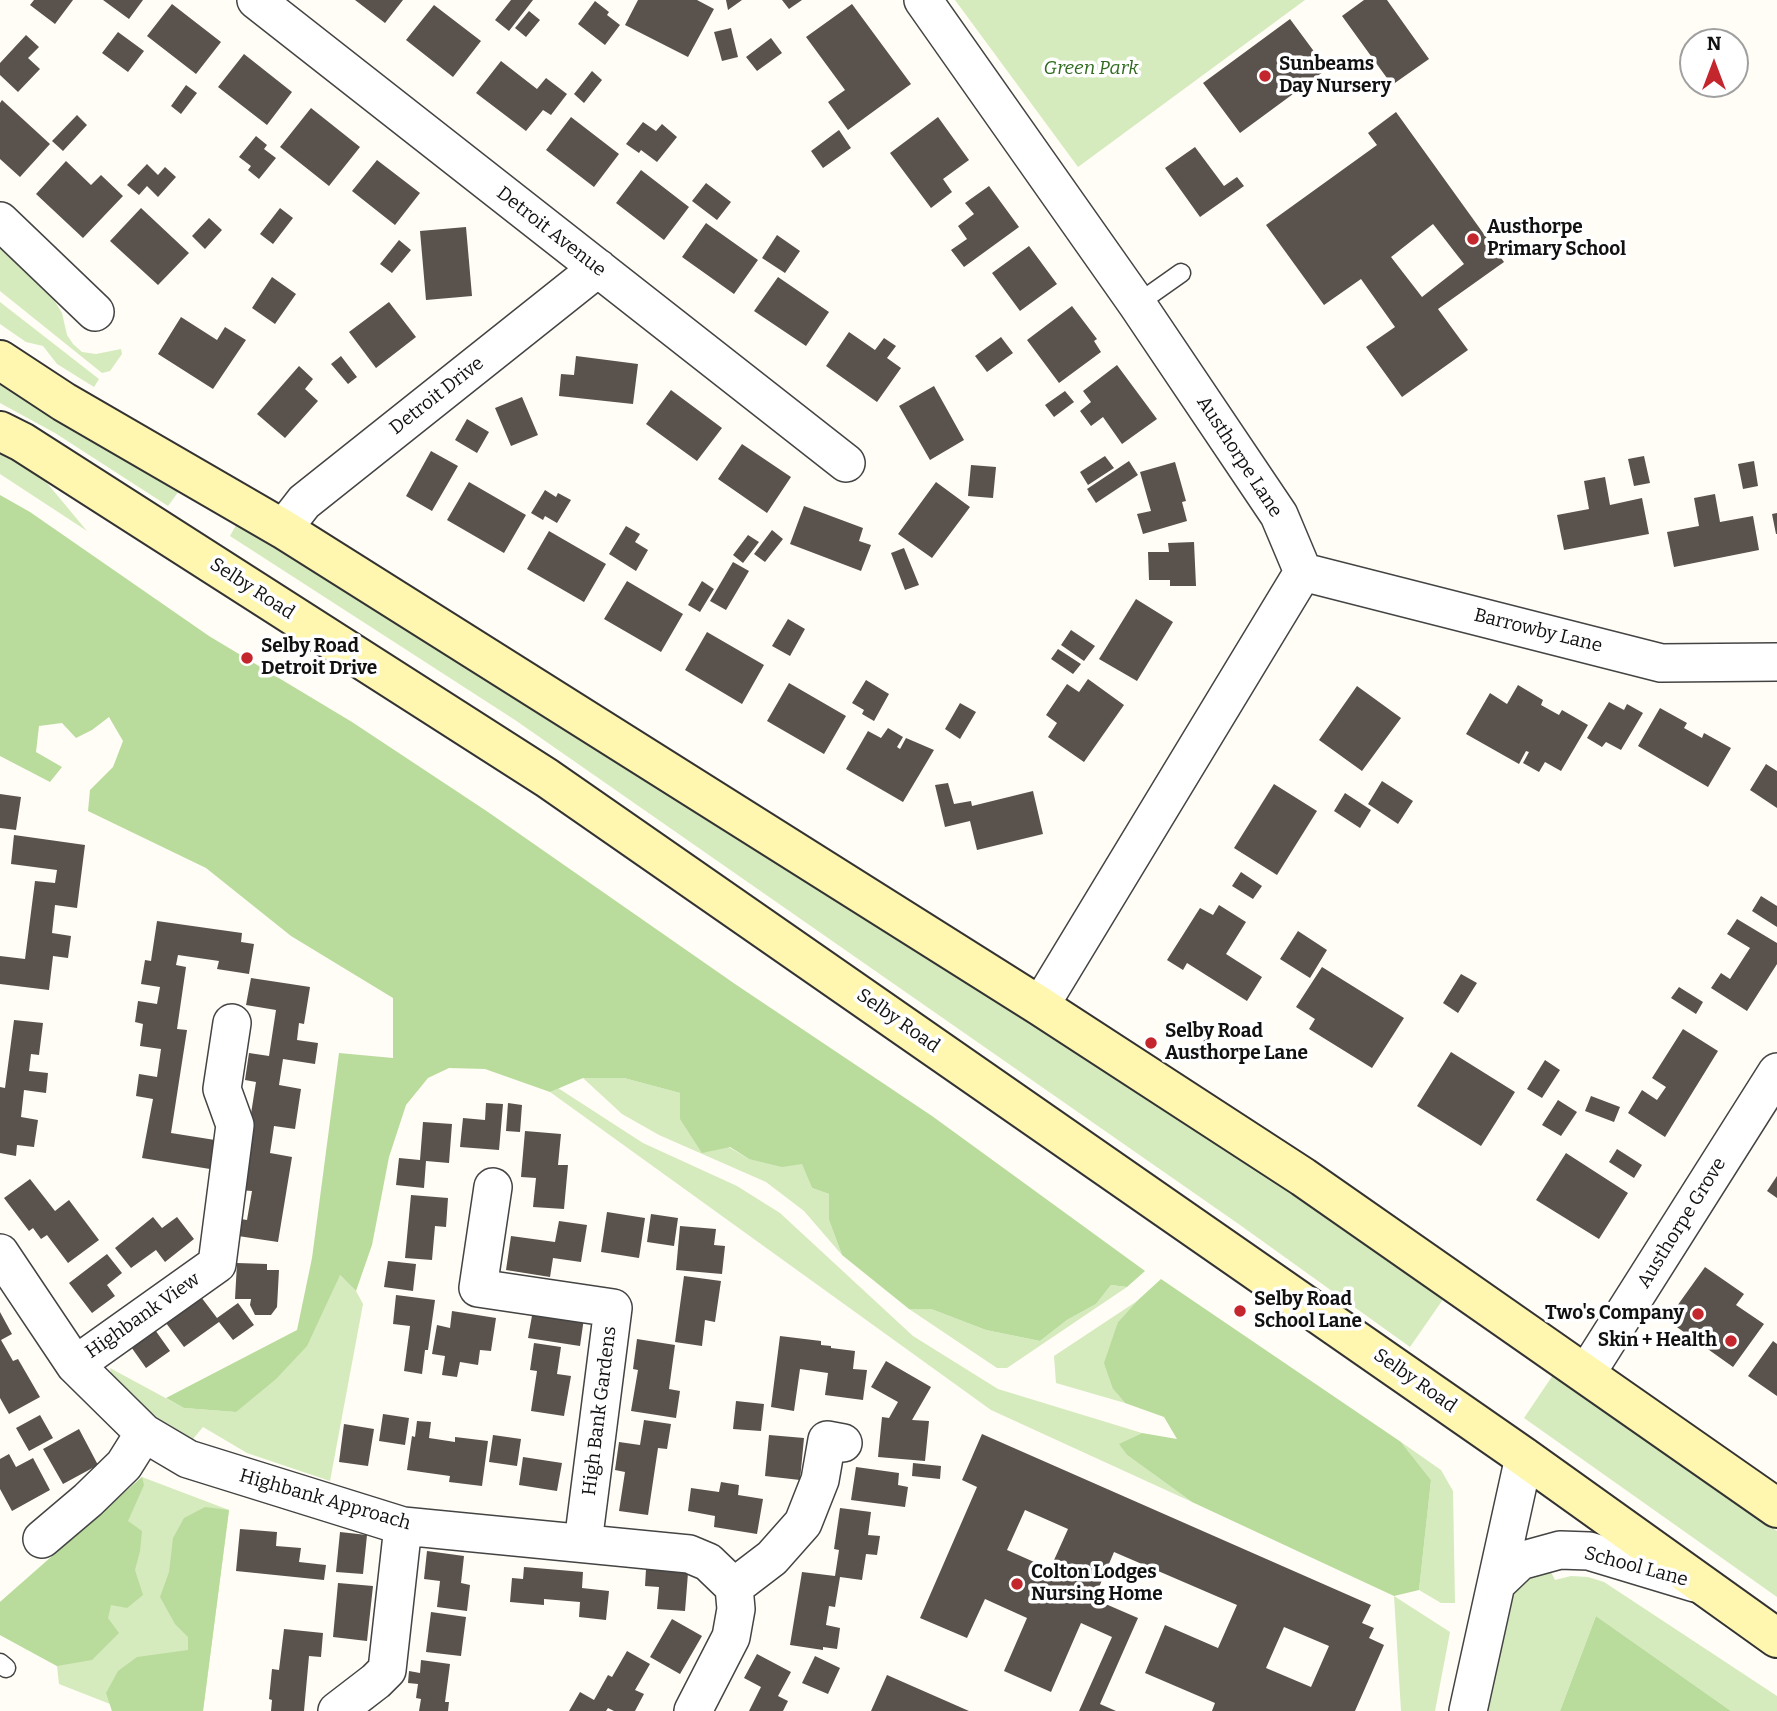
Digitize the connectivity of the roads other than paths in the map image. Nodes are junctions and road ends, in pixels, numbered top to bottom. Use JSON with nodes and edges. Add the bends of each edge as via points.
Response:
{"nodes":[{"id":1,"x":256,"y":0,"type":"edge"},
{"id":2,"x":923,"y":0,"type":"edge"},
{"id":3,"x":0,"y":221,"type":"edge"},
{"id":4,"x":598,"y":268,"type":"junction"},
{"id":5,"x":1181,"y":273,"type":"dead end"},
{"id":6,"x":1137,"y":304,"type":"junction"},
{"id":7,"x":95,"y":312,"type":"dead end"},
{"id":8,"x":0,"y":360,"type":"edge"},
{"id":9,"x":0,"y":431,"type":"edge"},
{"id":10,"x":846,"y":463,"type":"dead end"},
{"id":11,"x":283,"y":529,"type":"junction"},
{"id":12,"x":1303,"y":572,"type":"junction"},
{"id":13,"x":1777,"y":662,"type":"edge"},
{"id":14,"x":1040,"y":1006,"type":"junction"},
{"id":15,"x":232,"y":1023,"type":"dead end"},
{"id":16,"x":1777,"y":1072,"type":"edge"},
{"id":17,"x":493,"y":1187,"type":"dead end"},
{"id":18,"x":2,"y":1257,"type":"edge"},
{"id":19,"x":75,"y":1365,"type":"junction"},
{"id":20,"x":1586,"y":1374,"type":"junction"},
{"id":21,"x":144,"y":1433,"type":"junction"},
{"id":22,"x":843,"y":1443,"type":"dead end"},
{"id":23,"x":1524,"y":1457,"type":"junction"},
{"id":24,"x":1777,"y":1508,"type":"edge"},
{"id":25,"x":403,"y":1526,"type":"junction"},
{"id":26,"x":42,"y":1539,"type":"dead end"},
{"id":27,"x":583,"y":1543,"type":"junction"},
{"id":28,"x":1498,"y":1582,"type":"junction"},
{"id":29,"x":1699,"y":1584,"type":"junction"},
{"id":30,"x":734,"y":1587,"type":"junction"},
{"id":31,"x":1777,"y":1639,"type":"edge"},
{"id":32,"x":337,"y":1711,"type":"edge"},
{"id":33,"x":693,"y":1711,"type":"edge"},
{"id":34,"x":1468,"y":1711,"type":"edge"}],
"edges":[{"from":1,"to":4,"type":"street","name":"Detroit Avenue"},
{"from":2,"to":6,"type":"street","name":"Austhorpe Lane"},
{"from":3,"to":7,"type":"street"},
{"from":4,"to":10,"type":"street","name":"Detroit Avenue"},
{"from":4,"to":11,"type":"street","name":"Detroit Drive","via":[[304,502]]},
{"from":5,"to":6,"type":"lane"},
{"from":6,"to":12,"type":"street","name":"Austhorpe Lane","via":[[1279,514]]},
{"from":8,"to":11,"type":"main road"},
{"from":9,"to":23,"type":"main road","name":"Selby Road","via":[[547,778]]},
{"from":11,"to":14,"type":"main road"},
{"from":12,"to":13,"type":"street","name":"Barrowby Lane","via":[[1661,663]]},
{"from":12,"to":14,"type":"street"},
{"from":14,"to":20,"type":"main road","via":[[1303,1177]]},
{"from":15,"to":19,"type":"street","name":"Highbank View","via":[[222,1089],[234,1125],[217,1264]]},
{"from":16,"to":20,"type":"street","name":"Austhorpe Grove"},
{"from":17,"to":27,"type":"street","name":"High Bank Gardens","via":[[478,1288],[613,1307]]},
{"from":18,"to":19,"type":"street","name":"Highbank Approach"},
{"from":19,"to":21,"type":"street","name":"Highbank Approach"},
{"from":20,"to":24,"type":"main road"},
{"from":21,"to":25,"type":"street","name":"Highbank Approach","via":[[188,1460]]},
{"from":21,"to":26,"type":"street","via":[[124,1465]]},
{"from":22,"to":30,"type":"street","via":[[827,1440],[820,1480],[803,1523],[772,1558]]},
{"from":23,"to":28,"type":"street"},
{"from":23,"to":29,"type":"main road","name":"Selby Road"},
{"from":25,"to":27,"type":"street","name":"Highbank Approach"},
{"from":25,"to":32,"type":"street","via":[[387,1670]]},
{"from":27,"to":30,"type":"street","name":"Highbank Approach","via":[[690,1554],[708,1562]]},
{"from":28,"to":29,"type":"street","name":"School Lane","via":[[1520,1561],[1560,1550],[1589,1551]]},
{"from":28,"to":34,"type":"street"},
{"from":29,"to":31,"type":"main road","name":"Selby Road"},
{"from":30,"to":33,"type":"street","via":[[731,1637]]}]}
